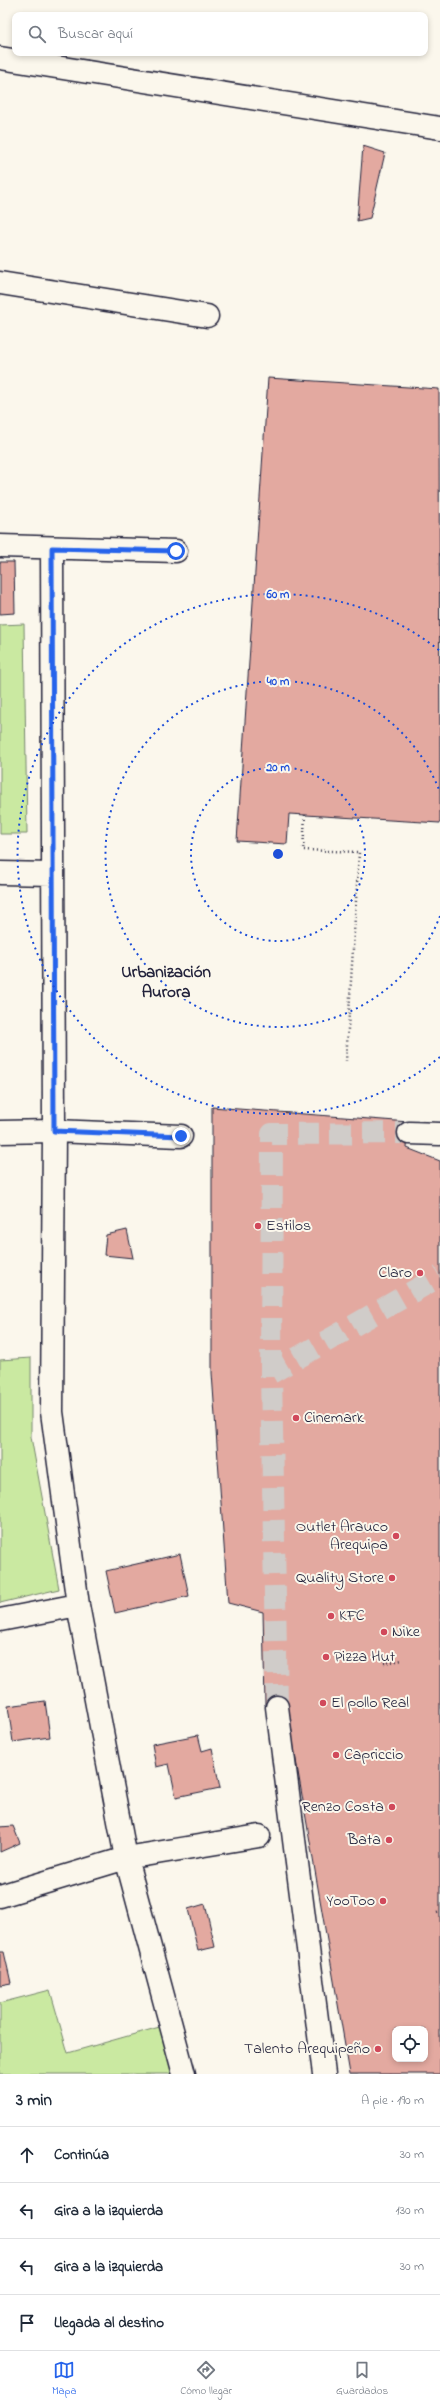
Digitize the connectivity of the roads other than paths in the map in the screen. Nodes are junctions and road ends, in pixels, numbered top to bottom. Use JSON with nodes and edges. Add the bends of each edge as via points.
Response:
{"nodes":[{"id":1,"x":0,"y":58,"type":"edge"},
{"id":2,"x":440,"y":128,"type":"edge"},
{"id":3,"x":0,"y":283,"type":"edge"},
{"id":4,"x":207,"y":316,"type":"dead end"},
{"id":5,"x":0,"y":546,"type":"edge"},
{"id":6,"x":52,"y":548,"type":"junction"},
{"id":7,"x":176,"y":551,"type":"dead end"},
{"id":8,"x":0,"y":873,"type":"edge"},
{"id":9,"x":53,"y":874,"type":"junction"},
{"id":10,"x":54,"y":1131,"type":"junction"},
{"id":11,"x":0,"y":1132,"type":"edge"},
{"id":12,"x":408,"y":1133,"type":"tunnel mouth"},
{"id":13,"x":440,"y":1134,"type":"edge"},
{"id":14,"x":181,"y":1136,"type":"dead end"},
{"id":15,"x":78,"y":1605,"type":"junction"},
{"id":16,"x":0,"y":1620,"type":"edge"},
{"id":17,"x":276,"y":1707,"type":"tunnel mouth"},
{"id":18,"x":259,"y":1836,"type":"dead end"},
{"id":19,"x":126,"y":1858,"type":"junction"},
{"id":20,"x":0,"y":1896,"type":"edge"},
{"id":21,"x":184,"y":2074,"type":"edge"},
{"id":22,"x":324,"y":2074,"type":"edge"}],
"edges":[{"from":1,"to":2,"type":"street"},
{"from":3,"to":4,"type":"street"},
{"from":5,"to":6,"type":"street"},
{"from":6,"to":7,"type":"street"},
{"from":6,"to":9,"type":"street"},
{"from":8,"to":9,"type":"street"},
{"from":9,"to":10,"type":"street"},
{"from":10,"to":11,"type":"street"},
{"from":10,"to":14,"type":"street"},
{"from":10,"to":15,"type":"street","via":[[52,1412]]},
{"from":12,"to":13,"type":"street"},
{"from":15,"to":16,"type":"street"},
{"from":15,"to":19,"type":"street"},
{"from":17,"to":22,"type":"street"},
{"from":18,"to":19,"type":"street"},
{"from":19,"to":20,"type":"street"},
{"from":19,"to":21,"type":"street"}]}
